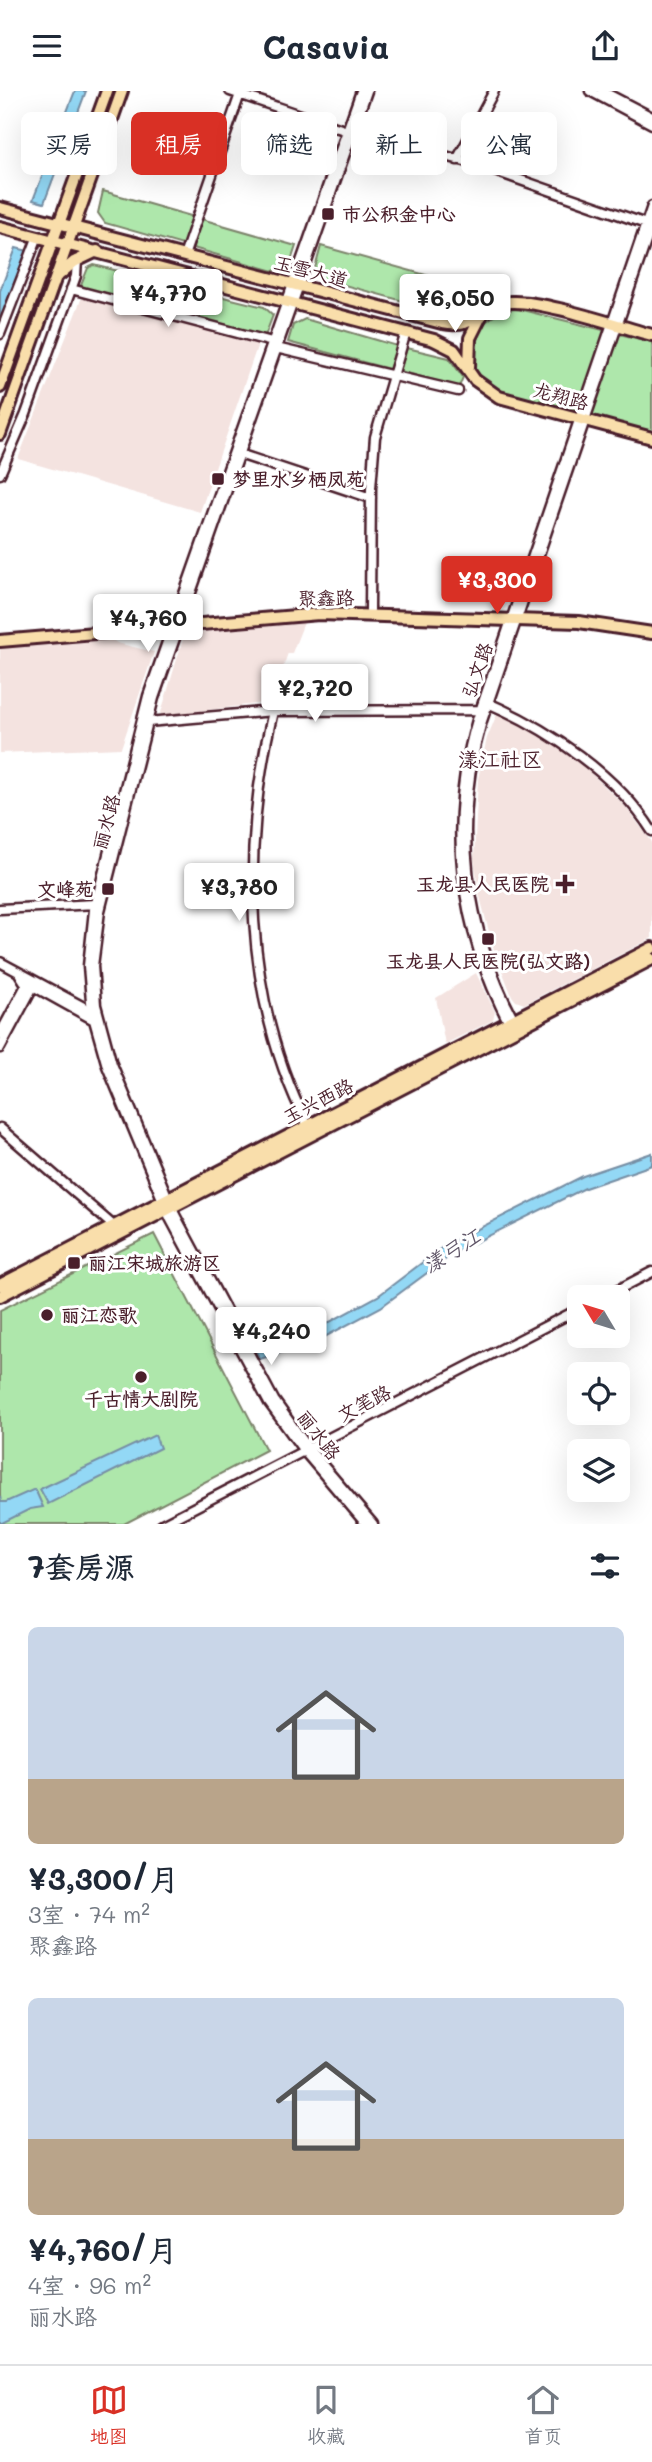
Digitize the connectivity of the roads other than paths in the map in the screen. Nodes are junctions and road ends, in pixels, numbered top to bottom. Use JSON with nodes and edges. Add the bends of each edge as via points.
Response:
{"nodes":[{"id":1,"x":107,"y":91,"type":"edge"},
{"id":2,"x":122,"y":91,"type":"edge"},
{"id":3,"x":230,"y":91,"type":"edge"},
{"id":4,"x":361,"y":91,"type":"edge"},
{"id":5,"x":367,"y":91,"type":"edge"},
{"id":6,"x":494,"y":91,"type":"edge"},
{"id":7,"x":590,"y":91,"type":"edge"},
{"id":8,"x":602,"y":91,"type":"edge"},
{"id":9,"x":240,"y":94,"type":"junction"},
{"id":10,"x":652,"y":117,"type":"edge"},
{"id":11,"x":652,"y":124,"type":"edge"},
{"id":12,"x":350,"y":131,"type":"junction"},
{"id":13,"x":457,"y":160,"type":"junction"},
{"id":14,"x":66,"y":199,"type":"junction"},
{"id":15,"x":82,"y":206,"type":"junction"},
{"id":16,"x":652,"y":206,"type":"edge"},
{"id":17,"x":0,"y":208,"type":"edge"},
{"id":18,"x":36,"y":218,"type":"junction"},
{"id":19,"x":58,"y":223,"type":"junction"},
{"id":20,"x":649,"y":224,"type":"edge"},
{"id":21,"x":0,"y":227,"type":"edge"},
{"id":22,"x":74,"y":227,"type":"junction"},
{"id":23,"x":97,"y":233,"type":"junction"},
{"id":24,"x":33,"y":238,"type":"junction"},
{"id":25,"x":51,"y":240,"type":"junction"},
{"id":26,"x":68,"y":244,"type":"junction"},
{"id":27,"x":97,"y":251,"type":"junction"},
{"id":28,"x":184,"y":256,"type":"junction"},
{"id":29,"x":77,"y":260,"type":"junction"},
{"id":30,"x":43,"y":264,"type":"junction"},
{"id":31,"x":57,"y":277,"type":"junction"},
{"id":32,"x":295,"y":285,"type":"junction"},
{"id":33,"x":71,"y":289,"type":"junction"},
{"id":34,"x":290,"y":302,"type":"junction"},
{"id":35,"x":488,"y":309,"type":"junction"},
{"id":36,"x":614,"y":325,"type":"junction"},
{"id":37,"x":405,"y":332,"type":"junction"},
{"id":38,"x":0,"y":334,"type":"edge"},
{"id":39,"x":652,"y":335,"type":"edge"},
{"id":40,"x":274,"y":345,"type":"junction"},
{"id":41,"x":470,"y":372,"type":"junction"},
{"id":42,"x":391,"y":377,"type":"junction"},
{"id":43,"x":0,"y":387,"type":"edge"},
{"id":44,"x":458,"y":391,"type":"dead end"},
{"id":45,"x":582,"y":420,"type":"junction"},
{"id":46,"x":0,"y":434,"type":"edge"},
{"id":47,"x":652,"y":438,"type":"edge"},
{"id":48,"x":239,"y":454,"type":"junction"},
{"id":49,"x":0,"y":474,"type":"edge"},
{"id":50,"x":371,"y":498,"type":"junction"},
{"id":51,"x":370,"y":610,"type":"junction"},
{"id":52,"x":515,"y":617,"type":"junction"},
{"id":53,"x":177,"y":622,"type":"junction"},
{"id":54,"x":652,"y":627,"type":"edge"},
{"id":55,"x":652,"y":633,"type":"edge"},
{"id":56,"x":0,"y":635,"type":"edge"},
{"id":57,"x":0,"y":641,"type":"edge"},
{"id":58,"x":488,"y":703,"type":"junction"},
{"id":59,"x":480,"y":710,"type":"junction"},
{"id":60,"x":273,"y":711,"type":"junction"},
{"id":61,"x":148,"y":722,"type":"junction"},
{"id":62,"x":652,"y":831,"type":"edge"},
{"id":63,"x":96,"y":904,"type":"junction"},
{"id":64,"x":0,"y":909,"type":"edge"},
{"id":65,"x":652,"y":948,"type":"edge"},
{"id":66,"x":652,"y":959,"type":"edge"},
{"id":67,"x":0,"y":962,"type":"edge"},
{"id":68,"x":32,"y":982,"type":"junction"},
{"id":69,"x":96,"y":1017,"type":"junction"},
{"id":70,"x":514,"y":1025,"type":"junction"},
{"id":71,"x":0,"y":1034,"type":"edge"},
{"id":72,"x":0,"y":1048,"type":"edge"},
{"id":73,"x":308,"y":1126,"type":"junction"},
{"id":74,"x":0,"y":1128,"type":"edge"},
{"id":75,"x":167,"y":1204,"type":"junction"},
{"id":76,"x":118,"y":1230,"type":"junction"},
{"id":77,"x":652,"y":1272,"type":"edge"},
{"id":78,"x":0,"y":1285,"type":"edge"},
{"id":79,"x":627,"y":1285,"type":"edge"},
{"id":80,"x":0,"y":1296,"type":"edge"},
{"id":81,"x":567,"y":1316,"type":"edge"},
{"id":82,"x":306,"y":1450,"type":"junction"},
{"id":83,"x":162,"y":1524,"type":"edge"},
{"id":84,"x":366,"y":1524,"type":"edge"},
{"id":85,"x":373,"y":1524,"type":"edge"}],
"edges":[{"from":1,"to":14,"type":"main road"},
{"from":2,"to":15,"type":"main road"},
{"from":3,"to":9,"type":"street"},
{"from":4,"to":12,"type":"street","name":"丽水路"},
{"from":5,"to":12,"type":"street","name":"丽水路"},
{"from":6,"to":13,"type":"street"},
{"from":7,"to":11,"type":"street"},
{"from":8,"to":10,"type":"street"},
{"from":9,"to":12,"type":"street"},
{"from":9,"to":28,"type":"street"},
{"from":12,"to":13,"type":"street"},
{"from":12,"to":32,"type":"street","name":"丽水路"},
{"from":13,"to":20,"type":"street"},
{"from":14,"to":18,"type":"main road"},
{"from":14,"to":19,"type":"main road"},
{"from":15,"to":22,"type":"main road"},
{"from":15,"to":23,"type":"main road"},
{"from":16,"to":20,"type":"street","name":"弘文路"},
{"from":17,"to":18,"type":"main road","name":"玉雪大道"},
{"from":18,"to":19,"type":"main road","name":"玉雪大道"},
{"from":19,"to":22,"type":"main road","name":"玉雪大道"},
{"from":19,"to":25,"type":"main road"},
{"from":20,"to":36,"type":"street","name":"弘文路"},
{"from":21,"to":24,"type":"main road","name":"玉雪大道"},
{"from":22,"to":23,"type":"main road","name":"玉雪大道"},
{"from":22,"to":26,"type":"main road"},
{"from":23,"to":28,"type":"main road","name":"玉雪大道"},
{"from":24,"to":25,"type":"main road","name":"玉雪大道"},
{"from":24,"to":30,"type":"main road"},
{"from":24,"to":38,"type":"street"},
{"from":25,"to":26,"type":"main road","name":"玉雪大道"},
{"from":25,"to":30,"type":"main road"},
{"from":26,"to":27,"type":"main road","name":"玉雪大道"},
{"from":26,"to":31,"type":"main road"},
{"from":27,"to":29,"type":"main road"},
{"from":27,"to":34,"type":"main road","name":"玉雪大道"},
{"from":28,"to":32,"type":"main road","name":"玉雪大道"},
{"from":29,"to":31,"type":"main road"},
{"from":29,"to":33,"type":"street"},
{"from":30,"to":43,"type":"main road"},
{"from":31,"to":46,"type":"main road"},
{"from":32,"to":34,"type":"street","name":"丽水路"},
{"from":32,"to":35,"type":"main road","name":"玉雪大道","via":[[457,326]]},
{"from":33,"to":40,"type":"street"},
{"from":33,"to":49,"type":"street"},
{"from":34,"to":37,"type":"main road","name":"玉雪大道"},
{"from":34,"to":40,"type":"street","name":"丽水路"},
{"from":35,"to":36,"type":"main road","via":[[524,302]]},
{"from":35,"to":41,"type":"main road","via":[[470,338]]},
{"from":36,"to":39,"type":"main road"},
{"from":36,"to":45,"type":"street","name":"弘文路"},
{"from":37,"to":41,"type":"main road","name":"玉雪大道","via":[[451,348]]},
{"from":37,"to":42,"type":"street"},
{"from":40,"to":42,"type":"street"},
{"from":40,"to":48,"type":"street","name":"丽水路"},
{"from":40,"to":53,"type":"street","name":"丽水路"},
{"from":41,"to":45,"type":"main road","name":"龙翔路","via":[[499,397]]},
{"from":42,"to":44,"type":"street"},
{"from":42,"to":50,"type":"street","via":[[374,437]]},
{"from":45,"to":47,"type":"main road","name":"龙翔路"},
{"from":45,"to":52,"type":"street","name":"弘文路"},
{"from":48,"to":50,"type":"street"},
{"from":48,"to":53,"type":"street","name":"丽水路"},
{"from":50,"to":51,"type":"street"},
{"from":51,"to":52,"type":"main road","name":"聚鑫路"},
{"from":51,"to":53,"type":"main road","name":"聚鑫路","via":[[319,608]]},
{"from":52,"to":53,"type":"main road","name":"聚鑫路","via":[[319,614]]},
{"from":52,"to":54,"type":"main road","name":"聚鑫路","via":[[594,617]]},
{"from":52,"to":55,"type":"main road","name":"聚鑫路"},
{"from":52,"to":58,"type":"street","name":"弘文路"},
{"from":52,"to":59,"type":"street","name":"弘文路"},
{"from":53,"to":56,"type":"main road","name":"聚鑫路"},
{"from":53,"to":57,"type":"main road","name":"聚鑫路"},
{"from":53,"to":61,"type":"street","name":"丽水路"},
{"from":53,"to":63,"type":"street","name":"丽水路","via":[[148,697]]},
{"from":58,"to":62,"type":"street","via":[[539,728],[580,757]]},
{"from":58,"to":70,"type":"street","name":"弘文路","via":[[469,777],[465,859],[484,950]]},
{"from":59,"to":60,"type":"street"},
{"from":59,"to":70,"type":"street","name":"弘文路","via":[[461,793],[460,868],[479,952]]},
{"from":60,"to":61,"type":"street"},
{"from":60,"to":73,"type":"street","via":[[256,805],[252,907],[272,1027]]},
{"from":61,"to":69,"type":"street","name":"丽水路","via":[[97,925]]},
{"from":63,"to":64,"type":"street"},
{"from":63,"to":69,"type":"street","name":"丽水路","via":[[88,955]]},
{"from":65,"to":70,"type":"main road","name":"玉兴西路"},
{"from":66,"to":70,"type":"main road","name":"玉兴西路"},
{"from":67,"to":68,"type":"street"},
{"from":68,"to":69,"type":"street"},
{"from":68,"to":71,"type":"street"},
{"from":68,"to":72,"type":"street"},
{"from":69,"to":75,"type":"street","name":"丽水路"},
{"from":70,"to":73,"type":"main road","name":"玉兴西路"},
{"from":70,"to":75,"type":"main road","name":"玉兴西路"},
{"from":73,"to":75,"type":"main road","name":"玉兴西路"},
{"from":74,"to":76,"type":"street"},
{"from":75,"to":76,"type":"main road","name":"玉兴西路"},
{"from":75,"to":82,"type":"street","name":"丽水路","via":[[264,1384]]},
{"from":76,"to":78,"type":"main road","name":"玉兴西路"},
{"from":76,"to":80,"type":"main road","name":"玉兴西路"},
{"from":77,"to":79,"type":"street"},
{"from":81,"to":82,"type":"street","name":"文笔路"},
{"from":82,"to":83,"type":"street","name":"文笔路"},
{"from":82,"to":84,"type":"street","name":"丽水路"},
{"from":82,"to":85,"type":"street","name":"丽水路"}]}
